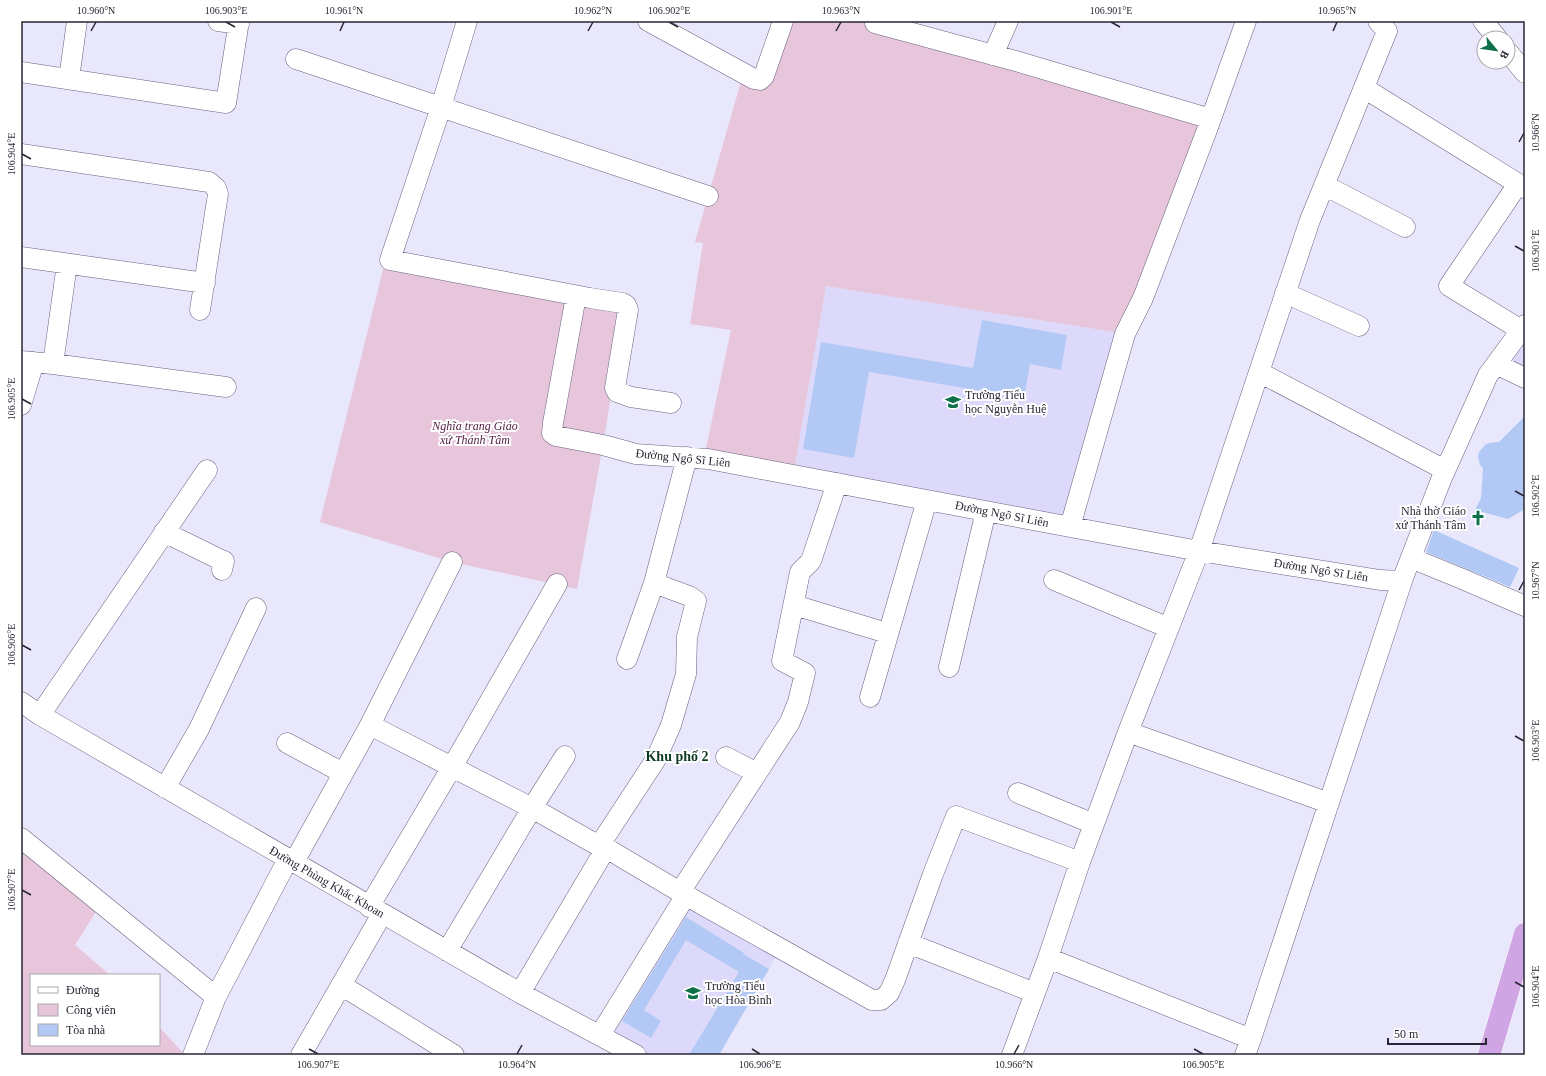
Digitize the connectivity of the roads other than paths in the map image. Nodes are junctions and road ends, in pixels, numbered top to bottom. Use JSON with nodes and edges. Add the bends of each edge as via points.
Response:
{"nodes":[{"id":1,"x":77,"y":21,"type":"edge"},
{"id":2,"x":218,"y":21,"type":"edge"},
{"id":3,"x":467,"y":21,"type":"edge"},
{"id":4,"x":648,"y":21,"type":"edge"},
{"id":5,"x":783,"y":21,"type":"edge"},
{"id":6,"x":1008,"y":21,"type":"edge"},
{"id":7,"x":1246,"y":21,"type":"edge"},
{"id":8,"x":1378,"y":21,"type":"edge"},
{"id":9,"x":1483,"y":21,"type":"edge"},
{"id":10,"x":873,"y":22,"type":"edge"},
{"id":11,"x":239,"y":23,"type":"edge"},
{"id":12,"x":1490,"y":30,"type":"edge"},
{"id":13,"x":993,"y":55,"type":"junction"},
{"id":14,"x":296,"y":59,"type":"dead end"},
{"id":15,"x":1516,"y":62,"type":"edge"},
{"id":16,"x":21,"y":72,"type":"edge"},
{"id":17,"x":1525,"y":73,"type":"edge"},
{"id":18,"x":69,"y":79,"type":"junction"},
{"id":19,"x":1364,"y":88,"type":"junction"},
{"id":20,"x":441,"y":107,"type":"junction"},
{"id":21,"x":1211,"y":119,"type":"junction"},
{"id":22,"x":21,"y":154,"type":"edge"},
{"id":23,"x":1324,"y":185,"type":"junction"},
{"id":24,"x":1521,"y":186,"type":"edge"},
{"id":25,"x":708,"y":196,"type":"dead end"},
{"id":26,"x":1406,"y":227,"type":"dead end"},
{"id":27,"x":21,"y":257,"type":"edge"},
{"id":28,"x":67,"y":264,"type":"junction"},
{"id":29,"x":205,"y":283,"type":"junction"},
{"id":30,"x":1285,"y":293,"type":"junction"},
{"id":31,"x":576,"y":296,"type":"junction"},
{"id":32,"x":200,"y":310,"type":"dead end"},
{"id":33,"x":1359,"y":326,"type":"dead end"},
{"id":34,"x":1523,"y":328,"type":"edge"},
{"id":35,"x":36,"y":362,"type":"edge"},
{"id":36,"x":1496,"y":364,"type":"junction"},
{"id":37,"x":1259,"y":372,"type":"junction"},
{"id":38,"x":1525,"y":378,"type":"edge"},
{"id":39,"x":226,"y":387,"type":"dead end"},
{"id":40,"x":671,"y":402,"type":"dead end"},
{"id":41,"x":21,"y":405,"type":"edge"},
{"id":42,"x":687,"y":457,"type":"junction"},
{"id":43,"x":206,"y":470,"type":"dead end"},
{"id":44,"x":1445,"y":470,"type":"junction"},
{"id":45,"x":837,"y":483,"type":"junction"},
{"id":46,"x":927,"y":500,"type":"junction"},
{"id":47,"x":986,"y":511,"type":"junction"},
{"id":48,"x":1070,"y":527,"type":"junction"},
{"id":49,"x":164,"y":532,"type":"junction"},
{"id":50,"x":1199,"y":551,"type":"junction"},
{"id":51,"x":1410,"y":558,"type":"junction"},
{"id":52,"x":452,"y":562,"type":"dead end"},
{"id":53,"x":222,"y":570,"type":"dead end"},
{"id":54,"x":1054,"y":580,"type":"dead end"},
{"id":55,"x":1402,"y":581,"type":"junction"},
{"id":56,"x":654,"y":583,"type":"junction"},
{"id":57,"x":557,"y":584,"type":"dead end"},
{"id":58,"x":794,"y":605,"type":"junction"},
{"id":59,"x":1525,"y":606,"type":"edge"},
{"id":60,"x":256,"y":608,"type":"dead end"},
{"id":61,"x":1169,"y":628,"type":"junction"},
{"id":62,"x":888,"y":633,"type":"junction"},
{"id":63,"x":627,"y":658,"type":"dead end"},
{"id":64,"x":949,"y":667,"type":"dead end"},
{"id":65,"x":870,"y":697,"type":"dead end"},
{"id":66,"x":21,"y":702,"type":"edge"},
{"id":67,"x":40,"y":715,"type":"junction"},
{"id":68,"x":370,"y":725,"type":"junction"},
{"id":69,"x":1128,"y":732,"type":"junction"},
{"id":70,"x":287,"y":743,"type":"dead end"},
{"id":71,"x":565,"y":756,"type":"dead end"},
{"id":72,"x":726,"y":757,"type":"dead end"},
{"id":73,"x":452,"y":767,"type":"junction"},
{"id":74,"x":343,"y":773,"type":"junction"},
{"id":75,"x":757,"y":773,"type":"junction"},
{"id":76,"x":165,"y":788,"type":"junction"},
{"id":77,"x":1018,"y":793,"type":"dead end"},
{"id":78,"x":1329,"y":803,"type":"junction"},
{"id":79,"x":532,"y":808,"type":"junction"},
{"id":80,"x":1094,"y":824,"type":"junction"},
{"id":81,"x":21,"y":838,"type":"edge"},
{"id":82,"x":602,"y":847,"type":"junction"},
{"id":83,"x":291,"y":861,"type":"junction"},
{"id":84,"x":1080,"y":862,"type":"junction"},
{"id":85,"x":683,"y":893,"type":"junction"},
{"id":86,"x":376,"y":910,"type":"junction"},
{"id":87,"x":1525,"y":934,"type":"edge"},
{"id":88,"x":908,"y":943,"type":"junction"},
{"id":89,"x":447,"y":951,"type":"junction"},
{"id":90,"x":1048,"y":958,"type":"junction"},
{"id":91,"x":341,"y":985,"type":"junction"},
{"id":92,"x":520,"y":993,"type":"junction"},
{"id":93,"x":1035,"y":993,"type":"junction"},
{"id":94,"x":216,"y":997,"type":"junction"},
{"id":95,"x":600,"y":1035,"type":"junction"},
{"id":96,"x":1248,"y":1047,"type":"edge"},
{"id":97,"x":193,"y":1055,"type":"edge"},
{"id":98,"x":301,"y":1055,"type":"edge"},
{"id":99,"x":454,"y":1055,"type":"edge"},
{"id":100,"x":636,"y":1055,"type":"edge"},
{"id":101,"x":1012,"y":1055,"type":"edge"},
{"id":102,"x":1489,"y":1055,"type":"edge"}],
"edges":[{"from":1,"to":18,"type":"street"},
{"from":2,"to":11,"type":"street"},
{"from":3,"to":20,"type":"street"},
{"from":4,"to":5,"type":"street","via":[[760,80],[764,76]]},
{"from":6,"to":13,"type":"street"},
{"from":7,"to":21,"type":"street"},
{"from":8,"to":19,"type":"street","via":[[1387,31]]},
{"from":9,"to":12,"type":"street"},
{"from":10,"to":13,"type":"street"},
{"from":11,"to":18,"type":"street","via":[[226,102]]},
{"from":13,"to":21,"type":"street"},
{"from":14,"to":20,"type":"street"},
{"from":15,"to":17,"type":"street"},
{"from":16,"to":18,"type":"street"},
{"from":19,"to":23,"type":"street"},
{"from":19,"to":24,"type":"street"},
{"from":20,"to":25,"type":"street"},
{"from":20,"to":31,"type":"street","via":[[390,260]]},
{"from":21,"to":48,"type":"street","via":[[1143,298],[1125,334]]},
{"from":22,"to":29,"type":"street","via":[[209,182],[218,194]]},
{"from":23,"to":26,"type":"street"},
{"from":23,"to":30,"type":"street"},
{"from":24,"to":34,"type":"street","via":[[1448,286]]},
{"from":27,"to":28,"type":"street"},
{"from":28,"to":29,"type":"street"},
{"from":28,"to":35,"type":"street"},
{"from":29,"to":32,"type":"street"},
{"from":30,"to":33,"type":"street"},
{"from":30,"to":37,"type":"street"},
{"from":31,"to":40,"type":"street","via":[[626,305],[628,310],[617,392],[631,397]]},
{"from":31,"to":42,"type":"street","name":"Đường Ngô Sĩ Liên","via":[[552,433],[636,454]]},
{"from":34,"to":36,"type":"street"},
{"from":35,"to":39,"type":"street"},
{"from":35,"to":41,"type":"street"},
{"from":36,"to":38,"type":"street"},
{"from":36,"to":44,"type":"street","via":[[1488,375]]},
{"from":37,"to":44,"type":"street"},
{"from":37,"to":50,"type":"street"},
{"from":42,"to":45,"type":"street","name":"Đường Ngô Sĩ Liên"},
{"from":42,"to":56,"type":"street"},
{"from":43,"to":49,"type":"street"},
{"from":44,"to":51,"type":"street"},
{"from":45,"to":46,"type":"street","name":"Đường Ngô Sĩ Liên"},
{"from":45,"to":58,"type":"street","via":[[811,561],[800,572]]},
{"from":46,"to":47,"type":"street","name":"Đường Ngô Sĩ Liên"},
{"from":46,"to":62,"type":"street"},
{"from":47,"to":48,"type":"street","name":"Đường Ngô Sĩ Liên"},
{"from":47,"to":64,"type":"street"},
{"from":48,"to":50,"type":"street","name":"Đường Ngô Sĩ Liên"},
{"from":49,"to":53,"type":"street","via":[[224,561]]},
{"from":49,"to":67,"type":"street"},
{"from":50,"to":55,"type":"street","name":"Đường Ngô Sĩ Liên","via":[[1380,580]]},
{"from":50,"to":61,"type":"street"},
{"from":51,"to":55,"type":"street"},
{"from":51,"to":59,"type":"street"},
{"from":52,"to":68,"type":"street"},
{"from":54,"to":61,"type":"street"},
{"from":55,"to":78,"type":"street"},
{"from":56,"to":63,"type":"street"},
{"from":56,"to":82,"type":"street","via":[[696,601],[687,637],[686,674],[671,725],[656,759]]},
{"from":57,"to":73,"type":"street"},
{"from":58,"to":62,"type":"street"},
{"from":58,"to":75,"type":"street","via":[[782,661],[805,673],[790,722]]},
{"from":60,"to":76,"type":"street","via":[[199,729]]},
{"from":61,"to":69,"type":"street"},
{"from":62,"to":65,"type":"street"},
{"from":66,"to":67,"type":"street","name":"Đường Phùng Khắc Khoan"},
{"from":67,"to":76,"type":"street","name":"Đường Phùng Khắc Khoan"},
{"from":68,"to":73,"type":"street"},
{"from":68,"to":74,"type":"street"},
{"from":69,"to":78,"type":"street"},
{"from":69,"to":80,"type":"street"},
{"from":70,"to":74,"type":"street"},
{"from":71,"to":79,"type":"street"},
{"from":72,"to":75,"type":"street"},
{"from":73,"to":79,"type":"street"},
{"from":73,"to":86,"type":"street"},
{"from":74,"to":83,"type":"street"},
{"from":75,"to":85,"type":"street"},
{"from":76,"to":83,"type":"street","name":"Đường Phùng Khắc Khoan"},
{"from":77,"to":80,"type":"street"},
{"from":78,"to":96,"type":"street"},
{"from":79,"to":82,"type":"street"},
{"from":79,"to":89,"type":"street"},
{"from":80,"to":84,"type":"street"},
{"from":81,"to":94,"type":"street"},
{"from":82,"to":85,"type":"street"},
{"from":82,"to":92,"type":"street"},
{"from":83,"to":86,"type":"street","name":"Đường Phùng Khắc Khoan"},
{"from":83,"to":94,"type":"street"},
{"from":84,"to":88,"type":"street","via":[[956,816]]},
{"from":84,"to":90,"type":"street"},
{"from":85,"to":88,"type":"street","via":[[872,1000],[881,1000],[889,993]]},
{"from":85,"to":95,"type":"street"},
{"from":86,"to":89,"type":"street","name":"Đường Phùng Khắc Khoan"},
{"from":86,"to":91,"type":"street"},
{"from":87,"to":102,"type":"highway"},
{"from":88,"to":93,"type":"street"},
{"from":89,"to":92,"type":"street","name":"Đường Phùng Khắc Khoan"},
{"from":90,"to":93,"type":"street"},
{"from":90,"to":96,"type":"street"},
{"from":91,"to":98,"type":"street"},
{"from":91,"to":99,"type":"street"},
{"from":92,"to":95,"type":"street","name":"Đường Phùng Khắc Khoan"},
{"from":93,"to":101,"type":"street"},
{"from":94,"to":97,"type":"street"},
{"from":95,"to":100,"type":"street","name":"Đường Phùng Khắc Khoan"}]}
